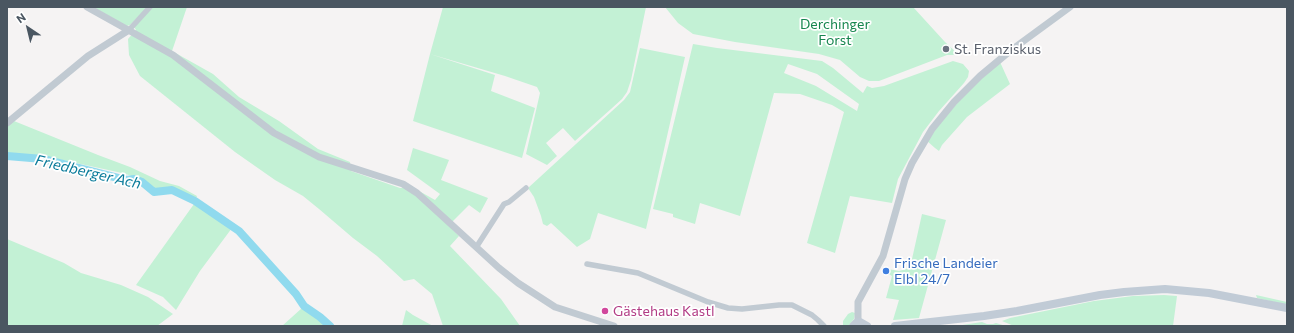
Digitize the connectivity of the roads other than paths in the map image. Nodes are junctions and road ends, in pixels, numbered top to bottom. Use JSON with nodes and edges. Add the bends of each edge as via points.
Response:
{"nodes":[{"id":1,"x":87,"y":7,"type":"edge"},
{"id":2,"x":150,"y":7,"type":"edge"},
{"id":3,"x":1070,"y":7,"type":"edge"},
{"id":4,"x":129,"y":30,"type":"junction"},
{"id":5,"x":7,"y":123,"type":"edge"},
{"id":6,"x":526,"y":188,"type":"dead end"},
{"id":7,"x":476,"y":246,"type":"junction"},
{"id":8,"x":587,"y":264,"type":"dead end"},
{"id":9,"x":1287,"y":308,"type":"edge"},
{"id":10,"x":855,"y":324,"type":"edge"},
{"id":11,"x":614,"y":326,"type":"edge"},
{"id":12,"x":824,"y":326,"type":"edge"},
{"id":13,"x":867,"y":326,"type":"edge"},
{"id":14,"x":895,"y":326,"type":"edge"}],
"edges":[{"from":1,"to":4,"type":"street"},
{"from":2,"to":4,"type":"street"},
{"from":3,"to":10,"type":"street","via":[[980,76],[932,129],[905,179],[883,256],[858,302]]},
{"from":4,"to":5,"type":"street","via":[[88,56]]},
{"from":4,"to":7,"type":"street","via":[[173,55],[274,133],[319,157],[402,184],[417,193]]},
{"from":6,"to":7,"type":"street","via":[[504,204]]},
{"from":7,"to":11,"type":"street","via":[[518,283],[555,307]]},
{"from":8,"to":12,"type":"street","via":[[638,273],[708,302],[734,309],[792,305],[812,315]]},
{"from":9,"to":14,"type":"main road","via":[[1209,293],[1164,289],[1100,295],[1028,310]]},
{"from":10,"to":13,"type":"main road","via":[[863,323]]}]}
